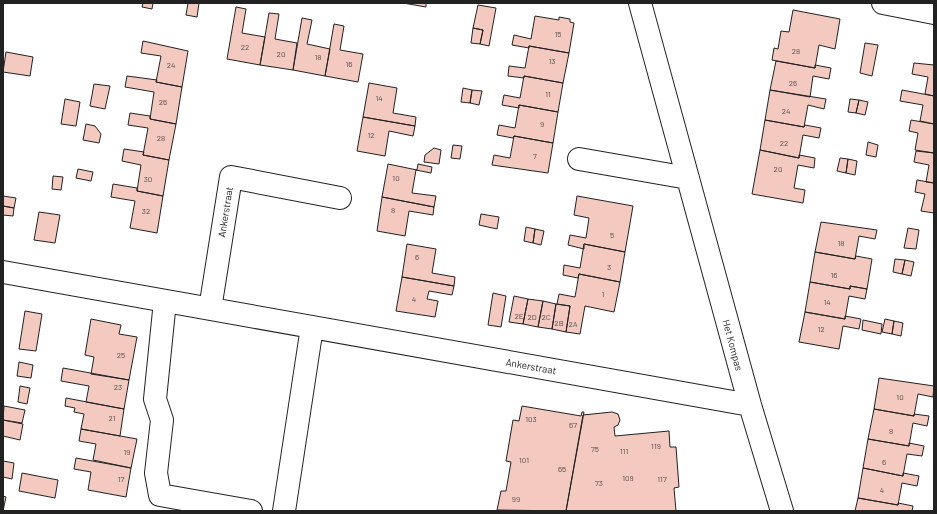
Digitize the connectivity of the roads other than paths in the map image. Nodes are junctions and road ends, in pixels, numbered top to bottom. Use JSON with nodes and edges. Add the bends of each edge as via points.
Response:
{"nodes":[{"id":1,"x":640,"y":3,"type":"edge"},
{"id":2,"x":883,"y":3,"type":"edge"},
{"id":3,"x":934,"y":13,"type":"edge"},
{"id":4,"x":579,"y":159,"type":"dead end"},
{"id":5,"x":688,"y":178,"type":"junction"},
{"id":6,"x":340,"y":198,"type":"dead end"},
{"id":7,"x":3,"y":272,"type":"edge"},
{"id":8,"x":165,"y":301,"type":"junction"},
{"id":9,"x":210,"y":309,"type":"junction"},
{"id":10,"x":312,"y":327,"type":"junction"},
{"id":11,"x":750,"y":405,"type":"junction"},
{"id":12,"x":251,"y":511,"type":"edge"},
{"id":13,"x":284,"y":511,"type":"edge"},
{"id":14,"x":782,"y":511,"type":"edge"}],
"edges":[{"from":1,"to":5,"type":"street","name":"Het Kompas"},
{"from":2,"to":3,"type":"street"},
{"from":4,"to":5,"type":"street"},
{"from":5,"to":11,"type":"street","name":"Het Kompas"},
{"from":6,"to":9,"type":"street","name":"Ankerstraat","via":[[231,178]]},
{"from":7,"to":8,"type":"street","name":"Ankerstraat"},
{"from":8,"to":9,"type":"street","name":"Ankerstraat"},
{"from":8,"to":12,"type":"street","via":[[155,399],[162,420],[156,473],[160,495]]},
{"from":9,"to":10,"type":"street","name":"Ankerstraat"},
{"from":10,"to":11,"type":"street","name":"Ankerstraat"},
{"from":10,"to":13,"type":"street"},
{"from":11,"to":14,"type":"street","name":"Het Kompas"}]}
